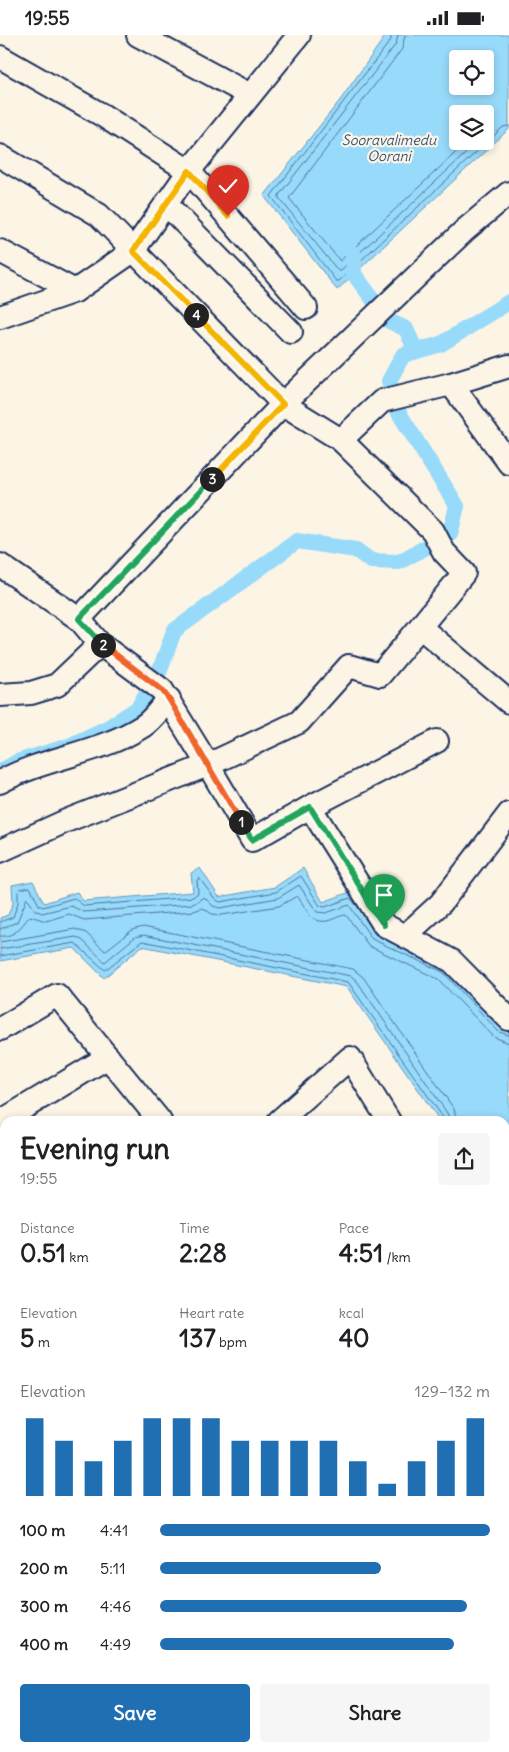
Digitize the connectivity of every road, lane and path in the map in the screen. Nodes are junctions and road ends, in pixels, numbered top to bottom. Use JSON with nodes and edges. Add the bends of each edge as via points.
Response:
{"nodes":[{"id":1,"x":138,"y":35,"type":"edge"},
{"id":2,"x":299,"y":35,"type":"edge"},
{"id":3,"x":0,"y":57,"type":"edge"},
{"id":4,"x":250,"y":95,"type":"junction"},
{"id":5,"x":0,"y":156,"type":"edge"},
{"id":6,"x":189,"y":171,"type":"junction"},
{"id":7,"x":509,"y":193,"type":"edge"},
{"id":8,"x":166,"y":204,"type":"junction"},
{"id":9,"x":0,"y":251,"type":"edge"},
{"id":10,"x":133,"y":251,"type":"junction"},
{"id":11,"x":75,"y":291,"type":"junction"},
{"id":12,"x":306,"y":308,"type":"dead end"},
{"id":13,"x":0,"y":317,"type":"edge"},
{"id":14,"x":291,"y":332,"type":"dead end"},
{"id":15,"x":509,"y":366,"type":"edge"},
{"id":16,"x":451,"y":384,"type":"junction"},
{"id":17,"x":283,"y":404,"type":"junction"},
{"id":18,"x":340,"y":440,"type":"junction"},
{"id":19,"x":509,"y":463,"type":"edge"},
{"id":20,"x":0,"y":565,"type":"edge"},
{"id":21,"x":79,"y":619,"type":"junction"},
{"id":22,"x":420,"y":627,"type":"junction"},
{"id":23,"x":100,"y":643,"type":"junction"},
{"id":24,"x":160,"y":689,"type":"junction"},
{"id":25,"x":0,"y":695,"type":"edge"},
{"id":26,"x":509,"y":702,"type":"edge"},
{"id":27,"x":437,"y":741,"type":"dead end"},
{"id":28,"x":208,"y":765,"type":"junction"},
{"id":29,"x":0,"y":782,"type":"edge"},
{"id":30,"x":310,"y":807,"type":"junction"},
{"id":31,"x":509,"y":814,"type":"edge"},
{"id":32,"x":0,"y":851,"type":"edge"},
{"id":33,"x":405,"y":936,"type":"junction"},
{"id":34,"x":509,"y":1019,"type":"edge"},
{"id":35,"x":0,"y":1029,"type":"edge"},
{"id":36,"x":108,"y":1057,"type":"junction"},
{"id":37,"x":11,"y":1116,"type":"edge"},
{"id":38,"x":156,"y":1116,"type":"edge"},
{"id":39,"x":285,"y":1116,"type":"edge"},
{"id":40,"x":385,"y":1116,"type":"edge"}],
"edges":[{"from":1,"to":4,"type":"street"},
{"from":2,"to":4,"type":"street"},
{"from":3,"to":6,"type":"street","via":[[102,115]]},
{"from":4,"to":6,"type":"street"},
{"from":5,"to":10,"type":"street","via":[[100,215]]},
{"from":6,"to":8,"type":"street"},
{"from":6,"to":12,"type":"street"},
{"from":7,"to":17,"type":"street","via":[[465,230]]},
{"from":8,"to":10,"type":"street"},
{"from":8,"to":14,"type":"street"},
{"from":9,"to":11,"type":"street"},
{"from":10,"to":11,"type":"street"},
{"from":10,"to":17,"type":"street"},
{"from":11,"to":13,"type":"street"},
{"from":15,"to":16,"type":"street"},
{"from":16,"to":18,"type":"street","via":[[392,399]]},
{"from":16,"to":19,"type":"street"},
{"from":17,"to":18,"type":"street"},
{"from":17,"to":21,"type":"street"},
{"from":18,"to":22,"type":"street","via":[[433,531],[444,552],[464,573]]},
{"from":20,"to":21,"type":"street"},
{"from":21,"to":23,"type":"street"},
{"from":22,"to":26,"type":"street"},
{"from":22,"to":28,"type":"street","via":[[380,675],[349,667],[299,722]]},
{"from":23,"to":24,"type":"street"},
{"from":23,"to":25,"type":"street","via":[[57,685],[31,693]]},
{"from":24,"to":28,"type":"street"},
{"from":24,"to":29,"type":"street","via":[[144,726],[109,744],[16,773]]},
{"from":27,"to":30,"type":"street"},
{"from":28,"to":30,"type":"street","via":[[252,840]]},
{"from":28,"to":32,"type":"street","via":[[66,821]]},
{"from":30,"to":33,"type":"street","via":[[384,925]]},
{"from":31,"to":33,"type":"street","via":[[441,903]]},
{"from":33,"to":34,"type":"street","via":[[452,961]]},
{"from":35,"to":36,"type":"street","via":[[57,995]]},
{"from":36,"to":37,"type":"street"},
{"from":36,"to":38,"type":"street"},
{"from":39,"to":40,"type":"street","via":[[350,1058]]}]}
